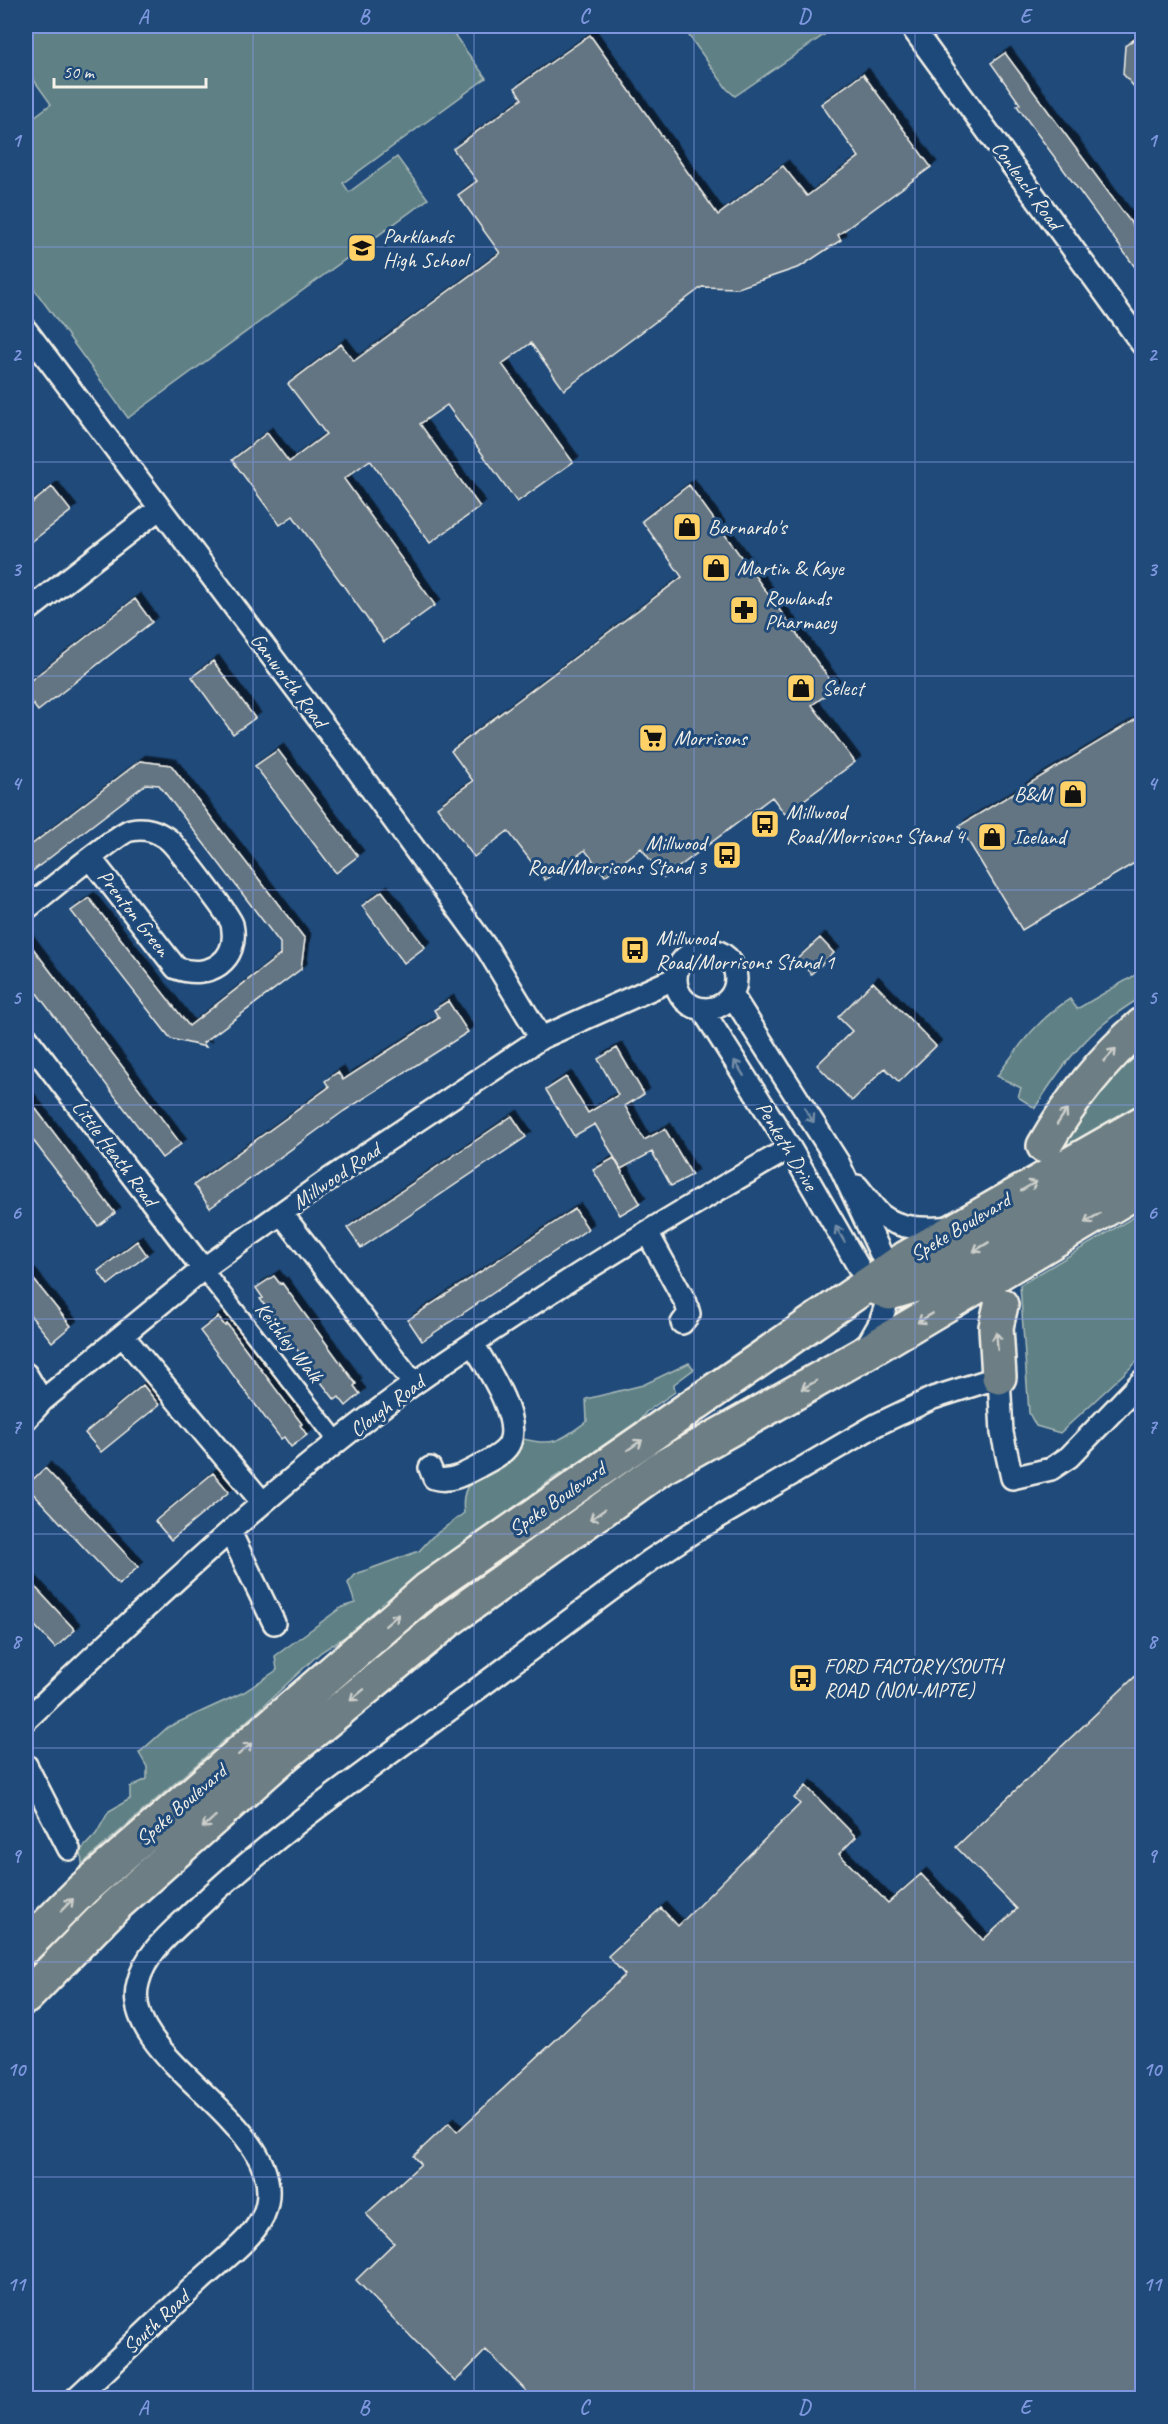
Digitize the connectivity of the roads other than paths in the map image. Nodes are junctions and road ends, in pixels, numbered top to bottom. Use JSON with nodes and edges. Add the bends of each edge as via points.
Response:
{"nodes":[{"id":1,"x":911,"y":26,"type":"edge"},
{"id":2,"x":26,"y":330,"type":"edge"},
{"id":3,"x":1143,"y":344,"type":"edge"},
{"id":4,"x":160,"y":508,"type":"junction"},
{"id":5,"x":26,"y":612,"type":"edge"},
{"id":6,"x":91,"y":859,"type":"junction"},
{"id":7,"x":26,"y":909,"type":"edge"},
{"id":8,"x":676,"y":978,"type":"junction"},
{"id":9,"x":732,"y":995,"type":"junction"},
{"id":10,"x":702,"y":1009,"type":"junction"},
{"id":11,"x":1143,"y":1025,"type":"edge"},
{"id":12,"x":26,"y":1037,"type":"edge"},
{"id":13,"x":541,"y":1038,"type":"junction"},
{"id":14,"x":1143,"y":1123,"type":"edge"},
{"id":15,"x":1044,"y":1146,"type":"dead end"},
{"id":16,"x":790,"y":1148,"type":"junction"},
{"id":17,"x":1143,"y":1157,"type":"edge"},
{"id":18,"x":838,"y":1162,"type":"junction"},
{"id":19,"x":1143,"y":1188,"type":"edge"},
{"id":20,"x":282,"y":1214,"type":"junction"},
{"id":21,"x":959,"y":1227,"type":"junction"},
{"id":22,"x":647,"y":1232,"type":"junction"},
{"id":23,"x":203,"y":1269,"type":"junction"},
{"id":24,"x":883,"y":1283,"type":"junction"},
{"id":25,"x":1001,"y":1305,"type":"dead end"},
{"id":26,"x":682,"y":1323,"type":"dead end"},
{"id":27,"x":123,"y":1336,"type":"junction"},
{"id":28,"x":473,"y":1344,"type":"junction"},
{"id":29,"x":860,"y":1356,"type":"junction"},
{"id":30,"x":26,"y":1374,"type":"edge"},
{"id":31,"x":999,"y":1377,"type":"junction"},
{"id":32,"x":1143,"y":1381,"type":"edge"},
{"id":33,"x":414,"y":1384,"type":"junction"},
{"id":34,"x":42,"y":1401,"type":"junction"},
{"id":35,"x":26,"y":1419,"type":"edge"},
{"id":36,"x":338,"y":1442,"type":"junction"},
{"id":37,"x":430,"y":1468,"type":"dead end"},
{"id":38,"x":263,"y":1503,"type":"junction"},
{"id":39,"x":230,"y":1532,"type":"junction"},
{"id":40,"x":274,"y":1623,"type":"dead end"},
{"id":41,"x":26,"y":1720,"type":"edge"},
{"id":42,"x":26,"y":1764,"type":"edge"},
{"id":43,"x":69,"y":1849,"type":"dead end"},
{"id":44,"x":26,"y":1946,"type":"edge"},
{"id":45,"x":26,"y":1997,"type":"edge"},
{"id":46,"x":76,"y":2398,"type":"edge"}],
"edges":[{"from":1,"to":3,"type":"street","name":"Conleach Road"},
{"from":2,"to":4,"type":"street","name":"Ganworth Road"},
{"from":4,"to":5,"type":"street"},
{"from":4,"to":13,"type":"street","name":"Ganworth Road","via":[[488,950]]},
{"from":6,"to":6,"type":"street","name":"Prenton Green","via":[[128,830],[151,829],[171,842],[232,921],[234,943],[226,957],[204,973],[177,968]]},
{"from":6,"to":7,"type":"street","name":"Prenton Green"},
{"from":8,"to":9,"type":"street","via":[[678,968],[689,954],[709,949],[719,952],[733,965],[736,975]]},
{"from":8,"to":10,"type":"street","name":"Penketh Drive","via":[[683,999]]},
{"from":8,"to":13,"type":"street","name":"Millwood Road"},
{"from":9,"to":10,"type":"street","via":[[716,1008]]},
{"from":9,"to":18,"type":"street","name":"Penketh Drive","one_way":true},
{"from":16,"to":10,"type":"street","name":"Penketh Drive","one_way":true},
{"from":15,"to":11,"type":"highway","one_way":true,"via":[[1081,1088],[1113,1051]]},
{"from":12,"to":23,"type":"street","name":"Little Heath Road"},
{"from":13,"to":20,"type":"street","name":"Millwood Road"},
{"from":21,"to":14,"type":"highway","name":"Speke Boulevard","one_way":true},
{"from":16,"to":22,"type":"street","name":"Clough Road"},
{"from":24,"to":16,"type":"street","name":"Penketh Drive","one_way":true},
{"from":17,"to":24,"type":"highway","one_way":true,"via":[[1067,1196],[920,1284]]},
{"from":18,"to":21,"type":"street","name":"Penketh Drive","via":[[881,1215],[903,1226]]},
{"from":18,"to":24,"type":"street","name":"Penketh Drive"},
{"from":19,"to":29,"type":"highway","name":"Speke Boulevard","one_way":true},
{"from":20,"to":23,"type":"street","name":"Millwood Road"},
{"from":20,"to":33,"type":"street"},
{"from":21,"to":24,"type":"highway","name":"Speke Boulevard"},
{"from":22,"to":26,"type":"street","via":[[686,1303],[689,1314]]},
{"from":22,"to":28,"type":"street","name":"Clough Road","via":[[587,1267]]},
{"from":23,"to":27,"type":"street","name":"Millwood Road"},
{"from":23,"to":36,"type":"street","name":"Keithley Walk"},
{"from":24,"to":29,"type":"street","via":[[880,1323]]},
{"from":44,"to":24,"type":"highway","name":"Speke Boulevard","one_way":true,"via":[[83,1889],[428,1589]]},
{"from":31,"to":25,"type":"highway","one_way":true,"via":[[996,1327]]},
{"from":27,"to":34,"type":"street","name":"Millwood Road"},
{"from":27,"to":38,"type":"street"},
{"from":28,"to":33,"type":"street","name":"Clough Road"},
{"from":28,"to":37,"type":"street","via":[[499,1387],[512,1433],[510,1444],[485,1463],[449,1479],[435,1478]]},
{"from":29,"to":45,"type":"highway","name":"Speke Boulevard","one_way":true,"via":[[661,1468],[450,1619],[277,1762],[116,1906]]},
{"from":30,"to":34,"type":"street"},
{"from":31,"to":32,"type":"street","via":[[1002,1433],[1012,1478],[1051,1469],[1069,1456]]},
{"from":31,"to":46,"type":"street","name":"South Road","via":[[906,1410],[693,1532],[285,1832],[235,1872],[159,1945],[137,1986],[135,1996],[141,2019],[163,2050],[253,2147],[265,2171],[263,2215],[237,2246]]},
{"from":33,"to":36,"type":"street","name":"Clough Road"},
{"from":34,"to":35,"type":"street","name":"Millwood Road"},
{"from":36,"to":38,"type":"street","name":"Clough Road"},
{"from":38,"to":39,"type":"street","name":"Clough Road"},
{"from":39,"to":40,"type":"street"},
{"from":39,"to":41,"type":"street","name":"Clough Road"},
{"from":42,"to":43,"type":"street"}]}
